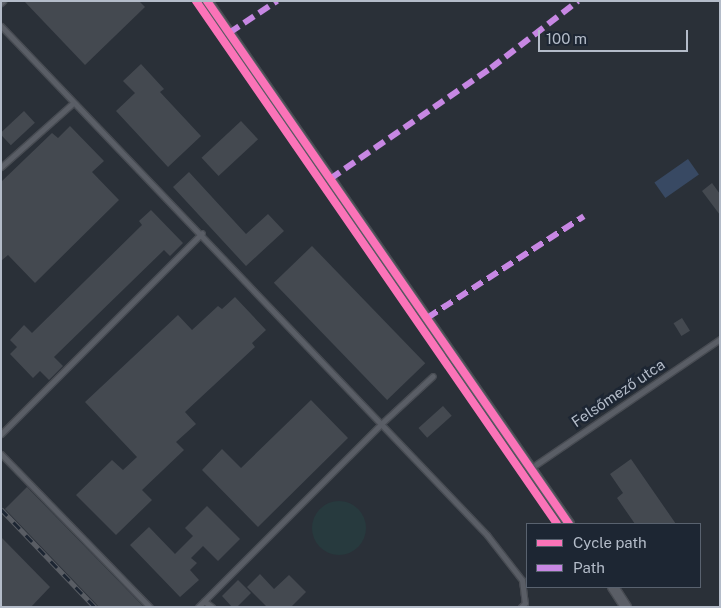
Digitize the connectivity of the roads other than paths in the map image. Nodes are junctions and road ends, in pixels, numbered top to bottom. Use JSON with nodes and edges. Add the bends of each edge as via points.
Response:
{"nodes":[{"id":1,"x":207,"y":1,"type":"edge"},
{"id":2,"x":1,"y":26,"type":"edge"},
{"id":3,"x":72,"y":104,"type":"junction"},
{"id":4,"x":1,"y":167,"type":"edge"},
{"id":5,"x":202,"y":233,"type":"junction"},
{"id":6,"x":720,"y":339,"type":"edge"},
{"id":7,"x":433,"y":376,"type":"dead end"},
{"id":8,"x":382,"y":423,"type":"junction"},
{"id":9,"x":1,"y":434,"type":"edge"},
{"id":10,"x":1,"y":454,"type":"edge"},
{"id":11,"x":531,"y":468,"type":"junction"},
{"id":12,"x":569,"y":523,"type":"edge"},
{"id":13,"x":614,"y":588,"type":"edge"},
{"id":14,"x":204,"y":601,"type":"junction"},
{"id":15,"x":150,"y":607,"type":"edge"},
{"id":16,"x":198,"y":607,"type":"edge"},
{"id":17,"x":212,"y":607,"type":"edge"},
{"id":18,"x":521,"y":607,"type":"edge"},
{"id":19,"x":626,"y":607,"type":"edge"}],
"edges":[{"from":1,"to":11,"type":"street"},
{"from":2,"to":3,"type":"lane"},
{"from":3,"to":4,"type":"lane"},
{"from":3,"to":5,"type":"lane"},
{"from":5,"to":8,"type":"lane"},
{"from":5,"to":9,"type":"lane"},
{"from":6,"to":11,"type":"lane","name":"Felsőmező utca"},
{"from":7,"to":8,"type":"lane"},
{"from":8,"to":14,"type":"lane"},
{"from":8,"to":18,"type":"lane","via":[[487,535],[522,580],[525,603]]},
{"from":10,"to":15,"type":"lane"},
{"from":11,"to":12,"type":"street"},
{"from":13,"to":19,"type":"street"},
{"from":14,"to":16,"type":"lane"},
{"from":14,"to":17,"type":"lane"}]}
